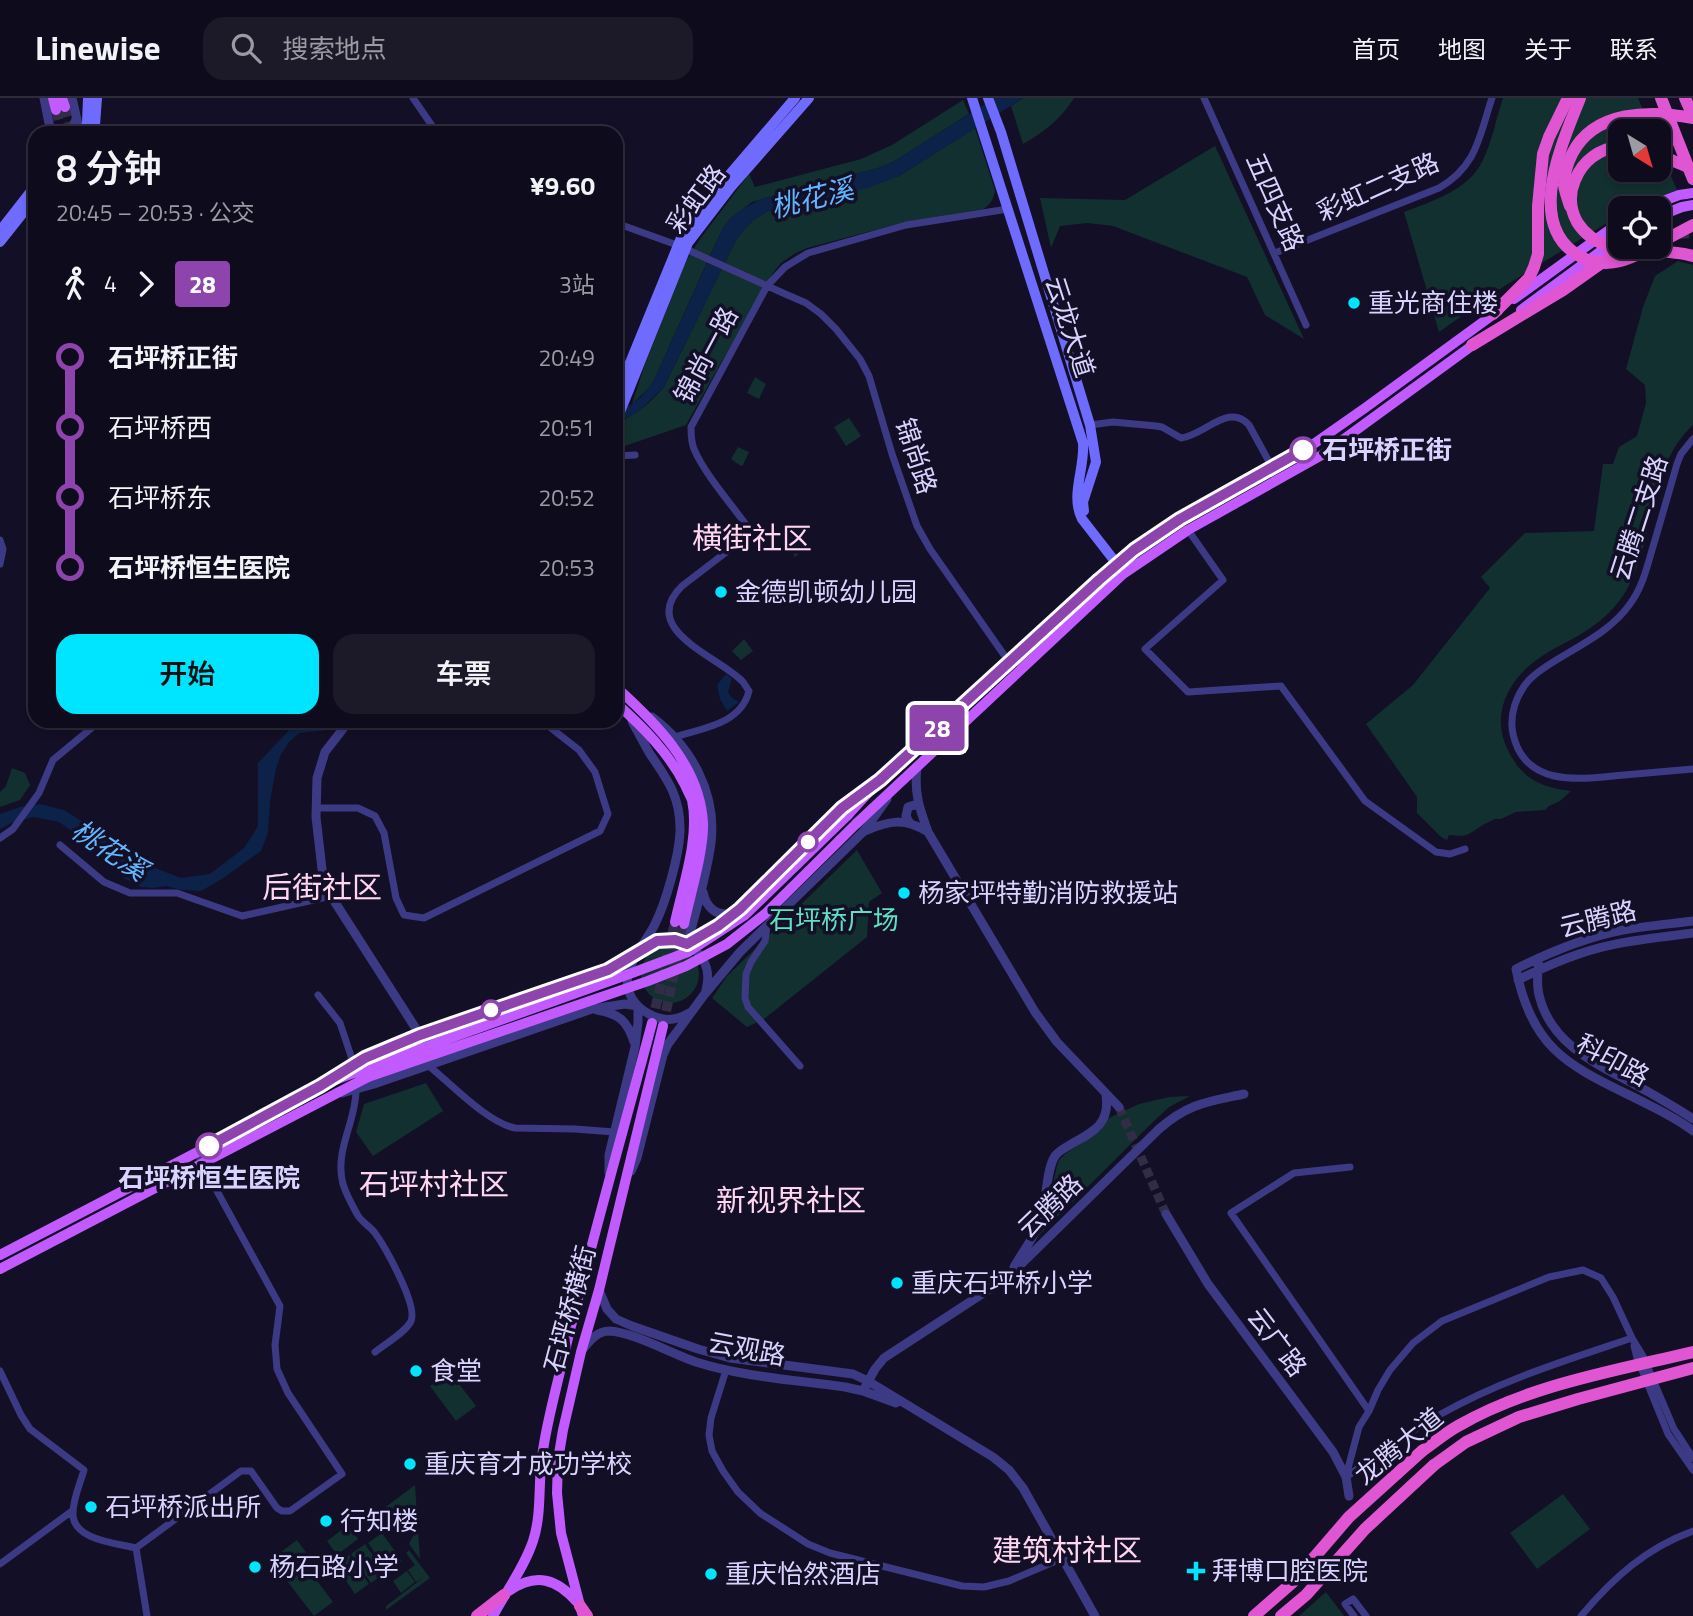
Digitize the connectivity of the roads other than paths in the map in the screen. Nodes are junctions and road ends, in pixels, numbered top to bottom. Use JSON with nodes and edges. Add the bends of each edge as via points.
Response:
{"nodes":[{"id":1,"x":44,"y":98,"type":"edge"},
{"id":2,"x":88,"y":98,"type":"edge"},
{"id":3,"x":97,"y":98,"type":"edge"},
{"id":4,"x":413,"y":98,"type":"edge"},
{"id":5,"x":795,"y":98,"type":"edge"},
{"id":6,"x":809,"y":98,"type":"edge"},
{"id":7,"x":988,"y":98,"type":"edge"},
{"id":8,"x":1204,"y":98,"type":"edge"},
{"id":9,"x":1492,"y":98,"type":"edge"},
{"id":10,"x":1568,"y":98,"type":"edge"},
{"id":11,"x":1580,"y":98,"type":"edge"},
{"id":12,"x":1661,"y":98,"type":"edge"},
{"id":13,"x":1685,"y":98,"type":"edge"},
{"id":14,"x":973,"y":100,"type":"edge"},
{"id":15,"x":62,"y":102,"type":"edge"},
{"id":16,"x":77,"y":117,"type":"junction"},
{"id":17,"x":1693,"y":117,"type":"edge"},
{"id":18,"x":50,"y":126,"type":"edge"},
{"id":19,"x":74,"y":126,"type":"edge"},
{"id":20,"x":79,"y":126,"type":"edge"},
{"id":21,"x":86,"y":126,"type":"edge"},
{"id":22,"x":95,"y":126,"type":"edge"},
{"id":23,"x":432,"y":126,"type":"edge"},
{"id":24,"x":1608,"y":148,"type":"edge"},
{"id":25,"x":1671,"y":160,"type":"edge"},
{"id":26,"x":1693,"y":169,"type":"edge"},
{"id":27,"x":1693,"y":179,"type":"edge"},
{"id":28,"x":1693,"y":193,"type":"edge"},
{"id":29,"x":28,"y":195,"type":"edge"},
{"id":30,"x":1671,"y":198,"type":"edge"},
{"id":31,"x":1693,"y":205,"type":"edge"},
{"id":32,"x":28,"y":207,"type":"edge"},
{"id":33,"x":1008,"y":209,"type":"junction"},
{"id":34,"x":1571,"y":210,"type":"junction"},
{"id":35,"x":1671,"y":211,"type":"edge"},
{"id":36,"x":1693,"y":225,"type":"edge"},
{"id":37,"x":623,"y":226,"type":"edge"},
{"id":38,"x":0,"y":231,"type":"edge"},
{"id":39,"x":1608,"y":231,"type":"edge"},
{"id":40,"x":1671,"y":237,"type":"edge"},
{"id":41,"x":0,"y":242,"type":"edge"},
{"id":42,"x":1608,"y":246,"type":"edge"},
{"id":43,"x":681,"y":247,"type":"junction"},
{"id":44,"x":1275,"y":253,"type":"junction"},
{"id":45,"x":1608,"y":257,"type":"edge"},
{"id":46,"x":1693,"y":257,"type":"edge"},
{"id":47,"x":1628,"y":259,"type":"edge"},
{"id":48,"x":767,"y":286,"type":"junction"},
{"id":49,"x":1493,"y":314,"type":"junction"},
{"id":50,"x":1306,"y":325,"type":"dead end"},
{"id":51,"x":1472,"y":345,"type":"junction"},
{"id":52,"x":623,"y":389,"type":"edge"},
{"id":53,"x":1090,"y":425,"type":"junction"},
{"id":54,"x":1693,"y":439,"type":"edge"},
{"id":55,"x":635,"y":455,"type":"dead end"},
{"id":56,"x":623,"y":456,"type":"edge"},
{"id":57,"x":1272,"y":467,"type":"junction"},
{"id":58,"x":1188,"y":530,"type":"junction"},
{"id":59,"x":0,"y":540,"type":"edge"},
{"id":60,"x":1119,"y":562,"type":"junction"},
{"id":61,"x":0,"y":564,"type":"edge"},
{"id":62,"x":1009,"y":662,"type":"junction"},
{"id":63,"x":623,"y":693,"type":"edge"},
{"id":64,"x":636,"y":705,"type":"junction"},
{"id":65,"x":623,"y":710,"type":"edge"},
{"id":66,"x":628,"y":714,"type":"junction"},
{"id":67,"x":92,"y":728,"type":"edge"},
{"id":68,"x":344,"y":728,"type":"edge"},
{"id":69,"x":551,"y":728,"type":"edge"},
{"id":70,"x":675,"y":737,"type":"junction"},
{"id":71,"x":918,"y":767,"type":"junction"},
{"id":72,"x":1693,"y":769,"type":"edge"},
{"id":73,"x":880,"y":780,"type":"junction"},
{"id":74,"x":918,"y":806,"type":"junction"},
{"id":75,"x":316,"y":808,"type":"junction"},
{"id":76,"x":909,"y":822,"type":"junction"},
{"id":77,"x":861,"y":827,"type":"junction"},
{"id":78,"x":928,"y":832,"type":"junction"},
{"id":79,"x":0,"y":838,"type":"edge"},
{"id":80,"x":60,"y":845,"type":"dead end"},
{"id":81,"x":1465,"y":849,"type":"dead end"},
{"id":82,"x":702,"y":888,"type":"junction"},
{"id":83,"x":331,"y":896,"type":"junction"},
{"id":84,"x":740,"y":909,"type":"junction"},
{"id":85,"x":1693,"y":921,"type":"edge"},
{"id":86,"x":767,"y":926,"type":"junction"},
{"id":87,"x":1693,"y":933,"type":"edge"},
{"id":88,"x":687,"y":944,"type":"junction"},
{"id":89,"x":641,"y":949,"type":"junction"},
{"id":90,"x":1539,"y":958,"type":"junction"},
{"id":91,"x":1516,"y":969,"type":"joint"},
{"id":92,"x":1538,"y":970,"type":"junction"},
{"id":93,"x":1518,"y":980,"type":"junction"},
{"id":94,"x":318,"y":995,"type":"dead end"},
{"id":95,"x":704,"y":995,"type":"junction"},
{"id":96,"x":638,"y":1006,"type":"junction"},
{"id":97,"x":592,"y":1009,"type":"junction"},
{"id":98,"x":694,"y":1009,"type":"junction"},
{"id":99,"x":420,"y":1035,"type":"junction"},
{"id":100,"x":635,"y":1046,"type":"junction"},
{"id":101,"x":429,"y":1066,"type":"junction"},
{"id":102,"x":800,"y":1066,"type":"dead end"},
{"id":103,"x":362,"y":1070,"type":"junction"},
{"id":104,"x":356,"y":1090,"type":"junction"},
{"id":105,"x":1105,"y":1093,"type":"junction"},
{"id":106,"x":1244,"y":1094,"type":"dead end"},
{"id":107,"x":326,"y":1098,"type":"junction"},
{"id":108,"x":1119,"y":1107,"type":"tunnel mouth"},
{"id":109,"x":1693,"y":1119,"type":"edge"},
{"id":110,"x":1693,"y":1131,"type":"edge"},
{"id":111,"x":614,"y":1132,"type":"junction"},
{"id":112,"x":197,"y":1153,"type":"junction"},
{"id":113,"x":203,"y":1164,"type":"junction"},
{"id":114,"x":1350,"y":1167,"type":"dead end"},
{"id":115,"x":609,"y":1185,"type":"junction"},
{"id":116,"x":622,"y":1191,"type":"junction"},
{"id":117,"x":1166,"y":1214,"type":"tunnel mouth"},
{"id":118,"x":0,"y":1255,"type":"edge"},
{"id":119,"x":0,"y":1269,"type":"edge"},
{"id":120,"x":1008,"y":1277,"type":"junction"},
{"id":121,"x":599,"y":1290,"type":"junction"},
{"id":122,"x":616,"y":1319,"type":"junction"},
{"id":123,"x":609,"y":1331,"type":"junction"},
{"id":124,"x":1632,"y":1338,"type":"junction"},
{"id":125,"x":375,"y":1352,"type":"dead end"},
{"id":126,"x":581,"y":1352,"type":"junction"},
{"id":127,"x":1693,"y":1352,"type":"edge"},
{"id":128,"x":1693,"y":1368,"type":"edge"},
{"id":129,"x":726,"y":1370,"type":"junction"},
{"id":130,"x":0,"y":1371,"type":"edge"},
{"id":131,"x":868,"y":1381,"type":"junction"},
{"id":132,"x":863,"y":1391,"type":"junction"},
{"id":133,"x":914,"y":1409,"type":"junction"},
{"id":134,"x":1369,"y":1411,"type":"junction"},
{"id":135,"x":1693,"y":1458,"type":"edge"},
{"id":136,"x":1693,"y":1470,"type":"edge"},
{"id":137,"x":1346,"y":1477,"type":"junction"},
{"id":138,"x":1349,"y":1496,"type":"junction"},
{"id":139,"x":1368,"y":1499,"type":"junction"},
{"id":140,"x":72,"y":1511,"type":"junction"},
{"id":141,"x":1349,"y":1517,"type":"junction"},
{"id":142,"x":1693,"y":1531,"type":"edge"},
{"id":143,"x":136,"y":1548,"type":"junction"},
{"id":144,"x":1063,"y":1558,"type":"junction"},
{"id":145,"x":0,"y":1564,"type":"edge"},
{"id":146,"x":504,"y":1595,"type":"junction"},
{"id":147,"x":583,"y":1613,"type":"edge"},
{"id":148,"x":147,"y":1616,"type":"edge"},
{"id":149,"x":477,"y":1616,"type":"edge"},
{"id":150,"x":493,"y":1616,"type":"edge"},
{"id":151,"x":1096,"y":1616,"type":"edge"},
{"id":152,"x":1254,"y":1616,"type":"edge"},
{"id":153,"x":1281,"y":1616,"type":"edge"},
{"id":154,"x":1354,"y":1616,"type":"edge"},
{"id":155,"x":1366,"y":1616,"type":"edge"},
{"id":156,"x":1581,"y":1616,"type":"edge"}],
"edges":[{"from":1,"to":18,"type":"street"},
{"from":2,"to":21,"type":"main road"},
{"from":3,"to":22,"type":"main road"},
{"from":4,"to":23,"type":"street"},
{"from":5,"to":43,"type":"main road","name":"彩虹路","via":[[724,181]]},
{"from":6,"to":43,"type":"main road","name":"彩虹路"},
{"from":7,"to":53,"type":"main road","name":"云龙大道"},
{"from":8,"to":44,"type":"street","name":"五四支路"},
{"from":9,"to":44,"type":"street","name":"彩虹二支路","via":[[1469,163],[1450,181]]},
{"from":10,"to":49,"type":"highway","via":[[1543,154],[1538,254],[1529,278]]},
{"from":11,"to":47,"type":"highway","bridge":true,"via":[[1560,149],[1551,189],[1552,219],[1571,251],[1604,264]]},
{"from":12,"to":27,"type":"highway","bridge":true},
{"from":13,"to":17,"type":"highway"},
{"from":14,"to":33,"type":"main road","name":"云龙大道"},
{"from":15,"to":16,"type":"street"},
{"from":16,"to":19,"type":"street"},
{"from":16,"to":20,"type":"street"},
{"from":17,"to":34,"type":"highway","bridge":true,"via":[[1634,114],[1589,132],[1576,145],[1566,172],[1564,185]]},
{"from":24,"to":34,"type":"highway","bridge":true,"via":[[1581,168],[1574,181]]},
{"from":25,"to":26,"type":"highway"},
{"from":28,"to":30,"type":"main road"},
{"from":29,"to":38,"type":"main road"},
{"from":31,"to":35,"type":"main road"},
{"from":32,"to":41,"type":"main road"},
{"from":33,"to":48,"type":"street","name":"锦尚一路","via":[[906,225],[808,253],[785,267]]},
{"from":33,"to":60,"type":"main road","name":"云龙大道","via":[[1083,443],[1078,510]]},
{"from":34,"to":46,"type":"highway","bridge":true,"via":[[1583,230],[1602,243],[1629,251]]},
{"from":36,"to":40,"type":"highway"},
{"from":37,"to":43,"type":"street","name":"锦尚路"},
{"from":39,"to":49,"type":"main road"},
{"from":42,"to":51,"type":"main road"},
{"from":43,"to":48,"type":"street","name":"锦尚路"},
{"from":43,"to":52,"type":"main road","name":"彩虹路"},
{"from":44,"to":50,"type":"street","name":"五四支路"},
{"from":45,"to":51,"type":"highway"},
{"from":48,"to":62,"type":"street","name":"锦尚路","via":[[821,314],[860,359],[917,526]]},
{"from":48,"to":70,"type":"street","name":"锦尚一路","via":[[691,428],[693,449],[747,526],[747,533],[673,594],[669,606],[674,629],[744,682],[749,691],[737,714],[726,721]]},
{"from":49,"to":57,"type":"main road","via":[[1356,415]]},
{"from":51,"to":58,"type":"main road","via":[[1322,455]]},
{"from":53,"to":57,"type":"street","via":[[1156,426],[1181,438],[1236,416],[1249,425]]},
{"from":53,"to":60,"type":"main road","name":"云龙大道","via":[[1096,463],[1083,502],[1085,515]]},
{"from":54,"to":72,"type":"street","name":"云腾二支路","via":[[1677,464],[1634,598],[1611,625],[1529,680],[1517,697],[1512,724],[1526,760],[1552,776],[1585,779]]},
{"from":55,"to":56,"type":"street"},
{"from":57,"to":60,"type":"main road","via":[[1180,519]]},
{"from":58,"to":71,"type":"main road","via":[[1124,574]]},
{"from":58,"to":81,"type":"street","via":[[1223,580],[1144,649],[1188,692],[1281,687],[1365,801],[1436,852]]},
{"from":59,"to":61,"type":"street"},
{"from":60,"to":62,"type":"main road"},
{"from":62,"to":73,"type":"main road"},
{"from":63,"to":64,"type":"main road"},
{"from":64,"to":66,"type":"main road","via":[[666,737],[699,796],[703,825],[699,853],[679,923],[694,824],[691,798],[677,769]]},
{"from":64,"to":70,"type":"street"},
{"from":65,"to":66,"type":"main road"},
{"from":66,"to":89,"type":"street","via":[[676,797],[680,832],[665,900]]},
{"from":67,"to":79,"type":"street","via":[[53,760],[39,793]]},
{"from":68,"to":75,"type":"street","via":[[325,752],[317,778]]},
{"from":69,"to":75,"type":"street","via":[[579,750],[595,772],[608,814],[600,831],[424,918],[404,915],[396,898],[384,833],[375,816],[358,808]]},
{"from":70,"to":82,"type":"street","via":[[698,769],[710,810],[711,841]]},
{"from":71,"to":74,"type":"street"},
{"from":71,"to":77,"type":"main road"},
{"from":73,"to":84,"type":"street","via":[[842,808]]},
{"from":73,"to":103,"type":"main road","bridge":true,"via":[[745,915],[688,952]]},
{"from":74,"to":76,"type":"street","via":[[908,807]]},
{"from":74,"to":78,"type":"street"},
{"from":75,"to":83,"type":"street","via":[[322,869]]},
{"from":76,"to":77,"type":"street"},
{"from":76,"to":78,"type":"street"},
{"from":77,"to":86,"type":"street"},
{"from":77,"to":103,"type":"main road","bridge":true,"via":[[765,914],[727,944],[687,966]]},
{"from":78,"to":105,"type":"street","via":[[1035,1012]]},
{"from":80,"to":83,"type":"street","via":[[104,882],[130,893],[177,893],[243,916]]},
{"from":82,"to":84,"type":"street","via":[[716,913]]},
{"from":82,"to":88,"type":"street"},
{"from":83,"to":99,"type":"street"},
{"from":84,"to":88,"type":"street"},
{"from":85,"to":90,"type":"street","name":"云腾路","via":[[1623,930]]},
{"from":86,"to":95,"type":"street"},
{"from":86,"to":102,"type":"street","via":[[765,941],[746,974],[745,998]]},
{"from":87,"to":92,"type":"street","name":"云腾路","via":[[1601,947]]},
{"from":88,"to":89,"type":"street","via":[[666,939]]},
{"from":88,"to":95,"type":"street","via":[[707,968]]},
{"from":89,"to":96,"type":"street","via":[[628,973],[629,990]]},
{"from":89,"to":99,"type":"street","via":[[608,970]]},
{"from":90,"to":91,"type":"street","name":"云腾路"},
{"from":90,"to":92,"type":"street","name":"科印路"},
{"from":91,"to":93,"type":"street","name":"科印路"},
{"from":92,"to":93,"type":"street","name":"云腾路"},
{"from":92,"to":109,"type":"street","name":"科印路","via":[[1543,1008],[1570,1045]]},
{"from":93,"to":110,"type":"street","name":"科印路","via":[[1536,1027],[1556,1053]]},
{"from":94,"to":103,"type":"street","via":[[340,1023]]},
{"from":95,"to":98,"type":"street"},
{"from":96,"to":97,"type":"street"},
{"from":96,"to":98,"type":"street","via":[[651,1016],[669,1020]]},
{"from":96,"to":100,"type":"street"},
{"from":97,"to":100,"type":"street","via":[[623,1020]]},
{"from":97,"to":101,"type":"street"},
{"from":98,"to":116,"type":"street","via":[[663,1055],[637,1158]]},
{"from":99,"to":103,"type":"street","via":[[365,1058]]},
{"from":100,"to":111,"type":"street"},
{"from":101,"to":104,"type":"street"},
{"from":101,"to":111,"type":"street","via":[[507,1127]]},
{"from":103,"to":107,"type":"main road"},
{"from":103,"to":112,"type":"main road","via":[[320,1086]]},
{"from":104,"to":107,"type":"street"},
{"from":104,"to":125,"type":"street","via":[[341,1154],[343,1183],[357,1214],[389,1254],[412,1307],[406,1328]]},
{"from":105,"to":108,"type":"street"},
{"from":105,"to":120,"type":"street","via":[[1108,1107],[1098,1127],[1055,1156],[1042,1215]]},
{"from":106,"to":120,"type":"street","name":"云腾路","via":[[1197,1104],[1175,1115]]},
{"from":107,"to":113,"type":"main road"},
{"from":111,"to":115,"type":"street"},
{"from":112,"to":113,"type":"street"},
{"from":112,"to":118,"type":"main road"},
{"from":113,"to":119,"type":"main road"},
{"from":113,"to":143,"type":"street","via":[[280,1306],[277,1369],[342,1474],[290,1511],[282,1511],[251,1471],[241,1471]]},
{"from":114,"to":134,"type":"street","via":[[1294,1172],[1231,1213]]},
{"from":115,"to":116,"type":"main road","name":"石坪桥横街","via":[[657,1024]]},
{"from":115,"to":146,"type":"main road","name":"石坪桥横街","via":[[548,1424],[534,1539]]},
{"from":116,"to":121,"type":"main road","name":"石坪桥横街"},
{"from":117,"to":137,"type":"street","name":"云广路","via":[[1208,1284],[1333,1452]]},
{"from":120,"to":131,"type":"street","name":"云腾路","via":[[884,1357]]},
{"from":121,"to":122,"type":"street"},
{"from":121,"to":126,"type":"main road","name":"石坪桥横街"},
{"from":122,"to":123,"type":"street","via":[[609,1323]]},
{"from":122,"to":131,"type":"street","name":"云观路","via":[[730,1358],[853,1374]]},
{"from":123,"to":126,"type":"street","via":[[599,1333]]},
{"from":123,"to":129,"type":"street","name":"云观路"},
{"from":124,"to":134,"type":"street","via":[[1601,1278],[1583,1270],[1549,1277],[1442,1321],[1413,1343],[1390,1370]]},
{"from":124,"to":135,"type":"street","via":[[1674,1429]]},
{"from":124,"to":136,"type":"street","via":[[1668,1434]]},
{"from":124,"to":137,"type":"street","via":[[1479,1394]]},
{"from":126,"to":147,"type":"main road","name":"石坪桥横街","via":[[563,1430],[557,1493],[561,1534]]},
{"from":127,"to":139,"type":"highway","name":"龙腾大道","bridge":true,"via":[[1512,1400],[1457,1426]]},
{"from":128,"to":153,"type":"highway","name":"龙腾大道","bridge":true,"via":[[1519,1418],[1466,1442],[1434,1465]]},
{"from":129,"to":132,"type":"street","name":"云观路"},
{"from":129,"to":144,"type":"street","via":[[711,1418],[712,1451],[738,1492],[760,1513],[808,1544],[962,1586],[1009,1581]]},
{"from":130,"to":140,"type":"street","via":[[30,1429],[84,1470]]},
{"from":131,"to":132,"type":"street","name":"云腾路"},
{"from":131,"to":133,"type":"street","name":"云观路"},
{"from":132,"to":133,"type":"street","name":"云观路"},
{"from":133,"to":144,"type":"street","name":"云观路","via":[[1009,1470]]},
{"from":134,"to":137,"type":"street","via":[[1359,1427]]},
{"from":137,"to":138,"type":"street","name":"云广路"},
{"from":138,"to":139,"type":"street"},
{"from":138,"to":141,"type":"street","name":"云广路"},
{"from":139,"to":141,"type":"highway","name":"龙腾大道"},
{"from":140,"to":143,"type":"street","via":[[77,1529],[86,1535]]},
{"from":140,"to":145,"type":"street"},
{"from":141,"to":152,"type":"highway","name":"龙腾大道","via":[[1293,1582]]},
{"from":142,"to":156,"type":"street","via":[[1637,1560]]},
{"from":143,"to":148,"type":"street"},
{"from":144,"to":151,"type":"street","name":"云观路"},
{"from":146,"to":147,"type":"main road","via":[[519,1584],[552,1582],[567,1590]]},
{"from":146,"to":149,"type":"highway"},
{"from":146,"to":150,"type":"main road","name":"石坪桥横街"},
{"from":154,"to":155,"type":"street","via":[[1345,1605],[1353,1599]]}]}
